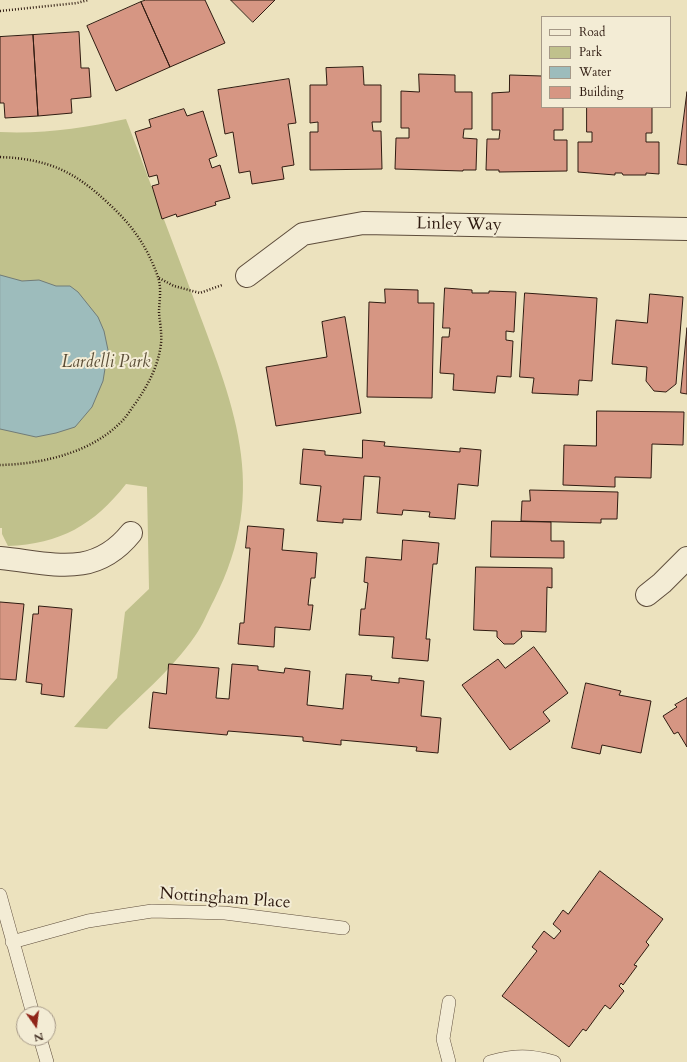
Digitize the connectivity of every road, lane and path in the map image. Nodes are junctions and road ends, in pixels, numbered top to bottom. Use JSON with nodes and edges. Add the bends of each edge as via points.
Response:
{"nodes":[{"id":1,"x":88,"y":0,"type":"edge"},
{"id":2,"x":0,"y":11,"type":"edge"},
{"id":3,"x":0,"y":157,"type":"edge"},
{"id":4,"x":687,"y":229,"type":"edge"},
{"id":5,"x":247,"y":276,"type":"joint"},
{"id":6,"x":158,"y":278,"type":"junction"},
{"id":7,"x":0,"y":465,"type":"edge"},
{"id":8,"x":131,"y":532,"type":"dead end"},
{"id":9,"x":0,"y":558,"type":"edge"},
{"id":10,"x":687,"y":558,"type":"edge"},
{"id":11,"x":648,"y":595,"type":"dead end"},
{"id":12,"x":0,"y":895,"type":"edge"},
{"id":13,"x":343,"y":928,"type":"dead end"},
{"id":14,"x":12,"y":942,"type":"junction"},
{"id":15,"x":449,"y":1002,"type":"dead end"},
{"id":16,"x":31,"y":1006,"type":"edge"},
{"id":17,"x":42,"y":1046,"type":"edge"},
{"id":18,"x":47,"y":1062,"type":"edge"},
{"id":19,"x":449,"y":1062,"type":"edge"},
{"id":20,"x":490,"y":1062,"type":"edge"},
{"id":21,"x":554,"y":1062,"type":"edge"}],
"edges":[{"from":1,"to":2,"type":"path"},
{"from":3,"to":6,"type":"path","via":[[50,165],[85,182],[134,229]]},
{"from":4,"to":5,"type":"street","name":"Linley Way","via":[[363,223],[303,234]]},
{"from":5,"to":6,"type":"path","via":[[200,293],[174,286]]},
{"from":6,"to":7,"type":"path","via":[[161,342],[158,361],[146,389],[122,422],[80,449],[39,461]]},
{"from":8,"to":9,"type":"street","via":[[120,546],[106,557],[82,565]]},
{"from":10,"to":11,"type":"street"},
{"from":12,"to":14,"type":"lane"},
{"from":13,"to":14,"type":"lane","name":"Nottingham Place","via":[[225,914],[152,911],[88,920]]},
{"from":14,"to":16,"type":"lane"},
{"from":15,"to":19,"type":"lane","via":[[443,1040]]},
{"from":17,"to":18,"type":"lane"},
{"from":20,"to":21,"type":"lane","via":[[513,1056],[533,1056]]}]}
